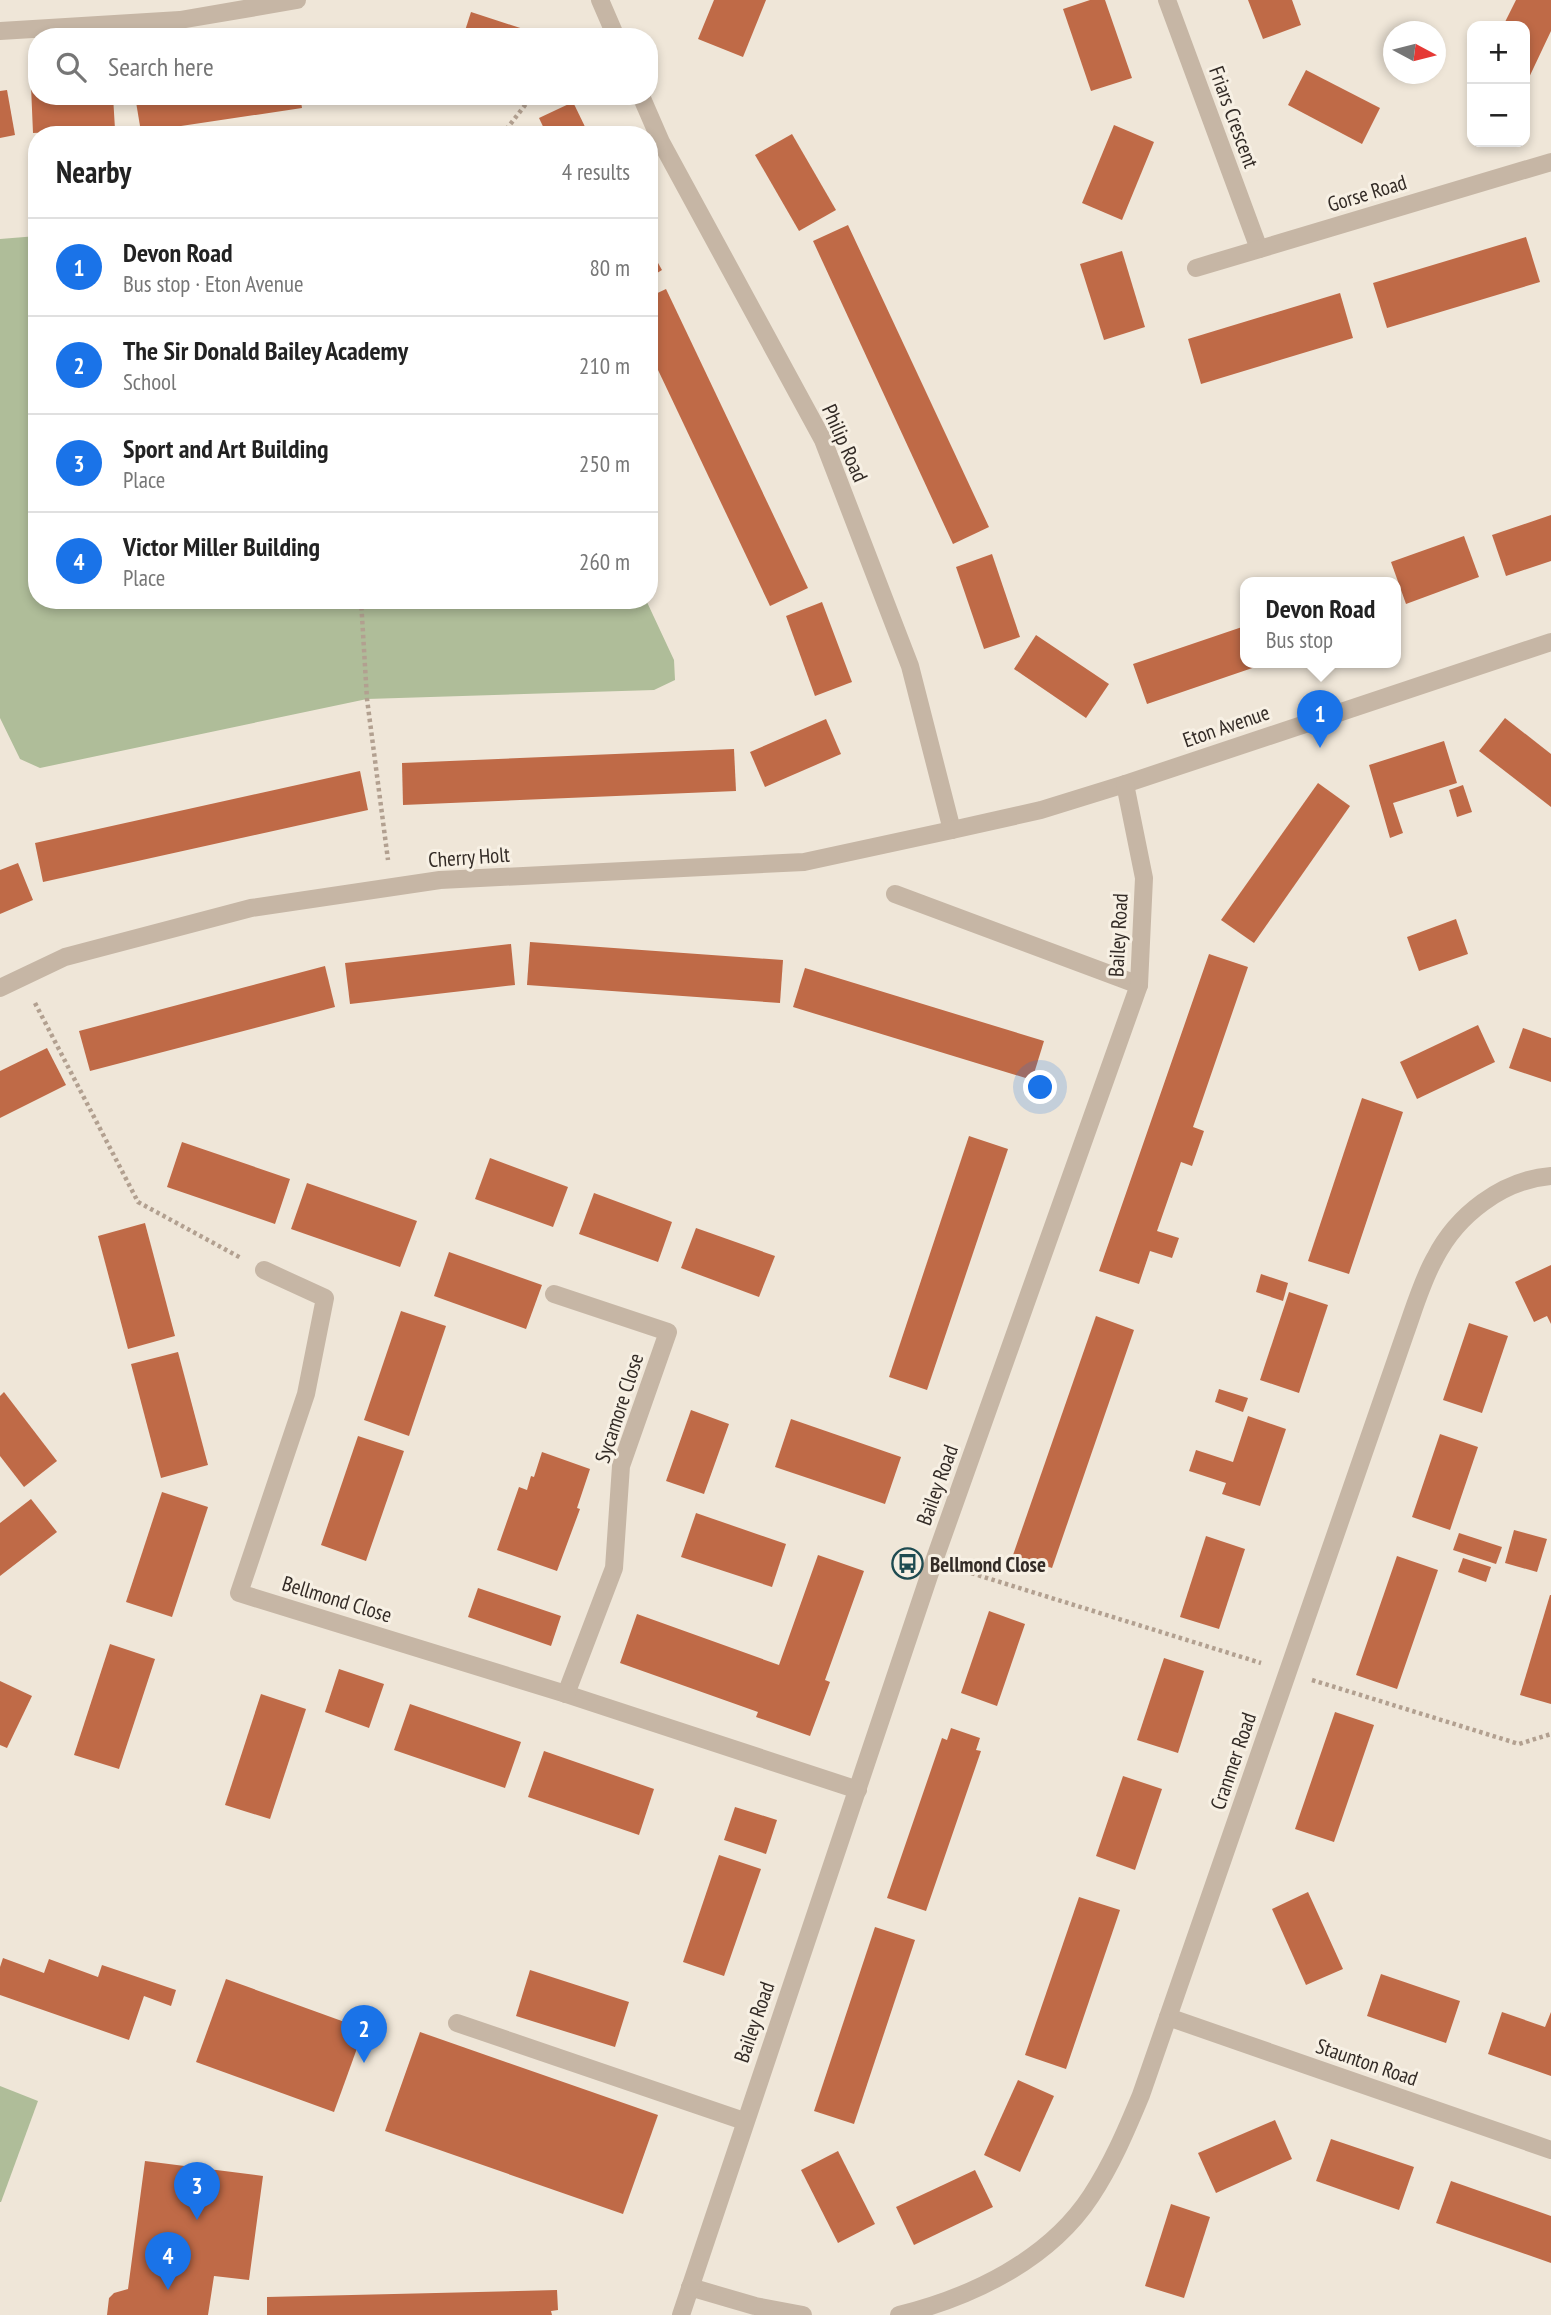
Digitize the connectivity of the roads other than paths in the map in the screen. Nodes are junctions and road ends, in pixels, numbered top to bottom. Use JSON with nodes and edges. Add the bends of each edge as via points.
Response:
{"nodes":[{"id":1,"x":297,"y":0,"type":"edge"},
{"id":2,"x":600,"y":0,"type":"edge"},
{"id":3,"x":1167,"y":0,"type":"edge"},
{"id":4,"x":49,"y":28,"type":"edge"},
{"id":5,"x":612,"y":28,"type":"edge"},
{"id":6,"x":28,"y":29,"type":"edge"},
{"id":7,"x":0,"y":31,"type":"edge"},
{"id":8,"x":645,"y":105,"type":"edge"},
{"id":9,"x":654,"y":126,"type":"edge"},
{"id":10,"x":658,"y":135,"type":"edge"},
{"id":11,"x":1551,"y":162,"type":"edge"},
{"id":12,"x":1259,"y":249,"type":"junction"},
{"id":13,"x":1196,"y":268,"type":"dead end"},
{"id":14,"x":1551,"y":642,"type":"edge"},
{"id":15,"x":1125,"y":784,"type":"junction"},
{"id":16,"x":952,"y":830,"type":"junction"},
{"id":17,"x":895,"y":894,"type":"dead end"},
{"id":18,"x":1139,"y":985,"type":"junction"},
{"id":19,"x":0,"y":988,"type":"edge"},
{"id":20,"x":1551,"y":1176,"type":"edge"},
{"id":21,"x":264,"y":1270,"type":"road end"},
{"id":22,"x":554,"y":1294,"type":"dead end"},
{"id":23,"x":566,"y":1695,"type":"junction"},
{"id":24,"x":858,"y":1790,"type":"junction"},
{"id":25,"x":1168,"y":2017,"type":"junction"},
{"id":26,"x":457,"y":2023,"type":"dead end"},
{"id":27,"x":744,"y":2121,"type":"junction"},
{"id":28,"x":1551,"y":2150,"type":"edge"},
{"id":29,"x":690,"y":2287,"type":"junction"},
{"id":30,"x":681,"y":2315,"type":"edge"},
{"id":31,"x":803,"y":2315,"type":"edge"},
{"id":32,"x":899,"y":2315,"type":"edge"}],
"edges":[{"from":1,"to":4,"type":"street","via":[[180,20]]},
{"from":2,"to":5,"type":"street"},
{"from":3,"to":12,"type":"street","name":"Friars Crescent"},
{"from":6,"to":7,"type":"street"},
{"from":8,"to":9,"type":"street","name":"Philip Road"},
{"from":10,"to":16,"type":"street","name":"Philip Road","via":[[822,440],[910,666]]},
{"from":11,"to":12,"type":"street","name":"Gorse Road"},
{"from":12,"to":13,"type":"street","name":"Gorse Road"},
{"from":14,"to":15,"type":"street","name":"Eton Avenue"},
{"from":15,"to":16,"type":"street","name":"Eton Avenue","via":[[1041,810]]},
{"from":15,"to":18,"type":"street","name":"Bailey Road","via":[[1144,878]]},
{"from":16,"to":19,"type":"street","name":"Cherry Holt","via":[[804,863],[440,880],[251,908],[65,957]]},
{"from":17,"to":18,"type":"street"},
{"from":18,"to":24,"type":"street","name":"Bailey Road","via":[[934,1561]]},
{"from":20,"to":25,"type":"street","name":"Cranmer Road","via":[[1509,1186],[1479,1204],[1454,1228],[1434,1258]]},
{"from":21,"to":23,"type":"street","name":"Bellmond Close","via":[[325,1298],[306,1394],[239,1592]]},
{"from":22,"to":23,"type":"street","name":"Sycamore Close","via":[[668,1332],[621,1466],[614,1568]]},
{"from":23,"to":24,"type":"street","name":"Bellmond Close"},
{"from":24,"to":27,"type":"street","name":"Bailey Road"},
{"from":25,"to":28,"type":"street","name":"Staunton Road"},
{"from":25,"to":32,"type":"street","name":"Cranmer Road","via":[[1117,2153],[1090,2198],[1061,2233],[1018,2266],[980,2287]]},
{"from":26,"to":27,"type":"street"},
{"from":27,"to":29,"type":"street","name":"Bailey Road"},
{"from":29,"to":30,"type":"street","name":"Bailey Road"},
{"from":29,"to":31,"type":"street"}]}
